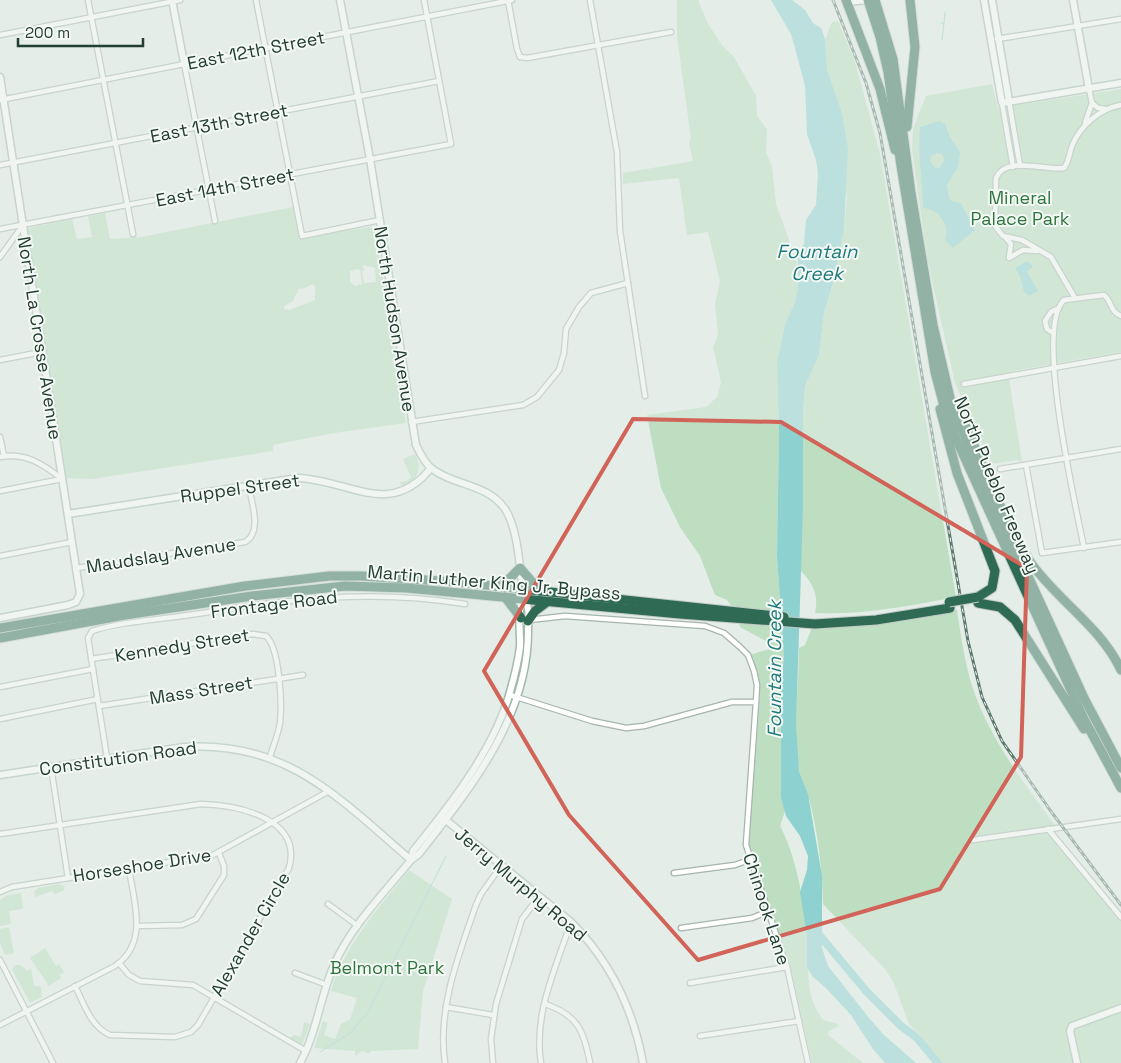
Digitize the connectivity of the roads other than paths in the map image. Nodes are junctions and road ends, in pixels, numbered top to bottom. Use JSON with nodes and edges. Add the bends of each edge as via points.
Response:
{"nodes":[{"id":1,"x":88,"y":0,"type":"edge"},
{"id":2,"x":180,"y":0,"type":"edge"},
{"id":3,"x":256,"y":0,"type":"edge"},
{"id":4,"x":340,"y":0,"type":"edge"},
{"id":5,"x":424,"y":0,"type":"edge"},
{"id":6,"x":509,"y":0,"type":"edge"},
{"id":7,"x":590,"y":0,"type":"edge"},
{"id":8,"x":868,"y":0,"type":"edge"},
{"id":9,"x":875,"y":0,"type":"edge"},
{"id":10,"x":910,"y":0,"type":"edge"},
{"id":11,"x":984,"y":0,"type":"edge"},
{"id":12,"x":992,"y":0,"type":"edge"},
{"id":13,"x":1072,"y":0,"type":"edge"},
{"id":14,"x":172,"y":1,"type":"edge"},
{"id":15,"x":848,"y":1,"type":"edge"},
{"id":16,"x":877,"y":14,"type":"junction"},
{"id":17,"x":91,"y":17,"type":"junction"},
{"id":18,"x":427,"y":18,"type":"junction"},
{"id":19,"x":1121,"y":19,"type":"edge"},
{"id":20,"x":1077,"y":26,"type":"junction"},
{"id":21,"x":672,"y":32,"type":"dead end"},
{"id":22,"x":346,"y":33,"type":"junction"},
{"id":23,"x":0,"y":35,"type":"edge"},
{"id":24,"x":999,"y":39,"type":"junction"},
{"id":25,"x":991,"y":40,"type":"junction"},
{"id":26,"x":599,"y":46,"type":"junction"},
{"id":27,"x":265,"y":49,"type":"junction"},
{"id":28,"x":184,"y":63,"type":"junction"},
{"id":29,"x":0,"y":77,"type":"edge"},
{"id":30,"x":103,"y":80,"type":"junction"},
{"id":31,"x":439,"y":80,"type":"junction"},
{"id":32,"x":1121,"y":83,"type":"edge"},
{"id":33,"x":1089,"y":89,"type":"junction"},
{"id":34,"x":358,"y":96,"type":"junction"},
{"id":35,"x":2,"y":100,"type":"edge"},
{"id":36,"x":1006,"y":102,"type":"junction"},
{"id":37,"x":1092,"y":103,"type":"junction"},
{"id":38,"x":1121,"y":105,"type":"edge"},
{"id":39,"x":1107,"y":109,"type":"junction"},
{"id":40,"x":277,"y":112,"type":"junction"},
{"id":41,"x":1084,"y":126,"type":"junction"},
{"id":42,"x":196,"y":127,"type":"junction"},
{"id":43,"x":115,"y":143,"type":"junction"},
{"id":44,"x":905,"y":143,"type":"junction"},
{"id":45,"x":370,"y":159,"type":"junction"},
{"id":46,"x":13,"y":163,"type":"junction"},
{"id":47,"x":0,"y":165,"type":"edge"},
{"id":48,"x":900,"y":166,"type":"junction"},
{"id":49,"x":1020,"y":166,"type":"junction"},
{"id":50,"x":1013,"y":167,"type":"junction"},
{"id":51,"x":289,"y":174,"type":"junction"},
{"id":52,"x":209,"y":190,"type":"junction"},
{"id":53,"x":127,"y":205,"type":"junction"},
{"id":54,"x":380,"y":220,"type":"junction"},
{"id":55,"x":215,"y":221,"type":"dead end"},
{"id":56,"x":23,"y":224,"type":"junction"},
{"id":57,"x":0,"y":229,"type":"edge"},
{"id":58,"x":133,"y":234,"type":"dead end"},
{"id":59,"x":1003,"y":236,"type":"junction"},
{"id":60,"x":1039,"y":251,"type":"junction"},
{"id":61,"x":0,"y":257,"type":"edge"},
{"id":62,"x":628,"y":283,"type":"junction"},
{"id":63,"x":1075,"y":298,"type":"junction"},
{"id":64,"x":1059,"y":308,"type":"junction"},
{"id":65,"x":1121,"y":316,"type":"edge"},
{"id":66,"x":1053,"y":333,"type":"junction"},
{"id":67,"x":41,"y":352,"type":"junction"},
{"id":68,"x":1121,"y":356,"type":"edge"},
{"id":69,"x":0,"y":360,"type":"edge"},
{"id":70,"x":1053,"y":366,"type":"junction"},
{"id":71,"x":935,"y":372,"type":"junction"},
{"id":72,"x":944,"y":378,"type":"junction"},
{"id":73,"x":964,"y":384,"type":"dead end"},
{"id":74,"x":645,"y":396,"type":"dead end"},
{"id":75,"x":411,"y":422,"type":"junction"},
{"id":76,"x":0,"y":437,"type":"edge"},
{"id":77,"x":1121,"y":448,"type":"edge"},
{"id":78,"x":2,"y":456,"type":"edge"},
{"id":79,"x":1066,"y":458,"type":"junction"},
{"id":80,"x":1026,"y":465,"type":"junction"},
{"id":81,"x":431,"y":468,"type":"junction"},
{"id":82,"x":1000,"y":469,"type":"dead end"},
{"id":83,"x":62,"y":478,"type":"junction"},
{"id":84,"x":249,"y":486,"type":"junction"},
{"id":85,"x":0,"y":491,"type":"edge"},
{"id":86,"x":68,"y":514,"type":"junction"},
{"id":87,"x":72,"y":542,"type":"junction"},
{"id":88,"x":1121,"y":542,"type":"edge"},
{"id":89,"x":1084,"y":548,"type":"junction"},
{"id":90,"x":0,"y":556,"type":"edge"},
{"id":91,"x":76,"y":568,"type":"junction"},
{"id":92,"x":520,"y":568,"type":"junction"},
{"id":93,"x":495,"y":586,"type":"junction"},
{"id":94,"x":523,"y":589,"type":"junction"},
{"id":95,"x":540,"y":591,"type":"junction"},
{"id":96,"x":506,"y":597,"type":"junction"},
{"id":97,"x":524,"y":599,"type":"junction"},
{"id":98,"x":981,"y":601,"type":"junction"},
{"id":99,"x":547,"y":602,"type":"junction"},
{"id":100,"x":465,"y":604,"type":"dead end"},
{"id":101,"x":0,"y":618,"type":"edge"},
{"id":102,"x":525,"y":619,"type":"junction"},
{"id":103,"x":771,"y":619,"type":"junction"},
{"id":104,"x":0,"y":628,"type":"edge"},
{"id":105,"x":0,"y":638,"type":"edge"},
{"id":106,"x":91,"y":659,"type":"junction"},
{"id":107,"x":93,"y":669,"type":"junction"},
{"id":108,"x":1121,"y":670,"type":"edge"},
{"id":109,"x":303,"y":675,"type":"dead end"},
{"id":110,"x":278,"y":678,"type":"junction"},
{"id":111,"x":0,"y":687,"type":"edge"},
{"id":112,"x":510,"y":695,"type":"junction"},
{"id":113,"x":517,"y":697,"type":"junction"},
{"id":114,"x":98,"y":700,"type":"junction"},
{"id":115,"x":756,"y":702,"type":"junction"},
{"id":116,"x":99,"y":706,"type":"junction"},
{"id":117,"x":0,"y":719,"type":"edge"},
{"id":118,"x":1101,"y":753,"type":"junction"},
{"id":119,"x":270,"y":757,"type":"junction"},
{"id":120,"x":107,"y":758,"type":"junction"},
{"id":121,"x":51,"y":767,"type":"junction"},
{"id":122,"x":1121,"y":768,"type":"edge"},
{"id":123,"x":0,"y":775,"type":"edge"},
{"id":124,"x":1121,"y":788,"type":"edge"},
{"id":125,"x":329,"y":792,"type":"junction"},
{"id":126,"x":444,"y":818,"type":"junction"},
{"id":127,"x":1121,"y":819,"type":"edge"},
{"id":128,"x":274,"y":822,"type":"junction"},
{"id":129,"x":59,"y":824,"type":"junction"},
{"id":130,"x":1048,"y":829,"type":"junction"},
{"id":131,"x":0,"y":834,"type":"edge"},
{"id":132,"x":973,"y":840,"type":"dead end"},
{"id":133,"x":219,"y":852,"type":"junction"},
{"id":134,"x":411,"y":860,"type":"junction"},
{"id":135,"x":749,"y":860,"type":"junction"},
{"id":136,"x":501,"y":866,"type":"junction"},
{"id":137,"x":129,"y":868,"type":"junction"},
{"id":138,"x":674,"y":873,"type":"dead end"},
{"id":139,"x":68,"y":878,"type":"junction"},
{"id":140,"x":0,"y":892,"type":"edge"},
{"id":141,"x":539,"y":897,"type":"junction"},
{"id":142,"x":328,"y":904,"type":"dead end"},
{"id":143,"x":769,"y":912,"type":"junction"},
{"id":144,"x":1121,"y":916,"type":"edge"},
{"id":145,"x":571,"y":922,"type":"junction"},
{"id":146,"x":137,"y":926,"type":"junction"},
{"id":147,"x":358,"y":926,"type":"junction"},
{"id":148,"x":681,"y":928,"type":"dead end"},
{"id":149,"x":0,"y":960,"type":"edge"},
{"id":150,"x":119,"y":963,"type":"junction"},
{"id":151,"x":787,"y":967,"type":"junction"},
{"id":152,"x":295,"y":973,"type":"dead end"},
{"id":153,"x":690,"y":983,"type":"dead end"},
{"id":154,"x":327,"y":985,"type":"junction"},
{"id":155,"x":75,"y":986,"type":"junction"},
{"id":156,"x":214,"y":997,"type":"junction"},
{"id":157,"x":545,"y":1004,"type":"junction"},
{"id":158,"x":446,"y":1007,"type":"junction"},
{"id":159,"x":1121,"y":1008,"type":"edge"},
{"id":160,"x":26,"y":1011,"type":"junction"},
{"id":161,"x":493,"y":1015,"type":"junction"},
{"id":162,"x":799,"y":1021,"type":"junction"},
{"id":163,"x":0,"y":1025,"type":"edge"},
{"id":164,"x":700,"y":1036,"type":"dead end"},
{"id":165,"x":306,"y":1051,"type":"junction"},
{"id":166,"x":54,"y":1063,"type":"edge"},
{"id":167,"x":300,"y":1063,"type":"edge"},
{"id":168,"x":445,"y":1063,"type":"edge"},
{"id":169,"x":493,"y":1063,"type":"edge"},
{"id":170,"x":541,"y":1063,"type":"edge"},
{"id":171,"x":590,"y":1063,"type":"edge"},
{"id":172,"x":643,"y":1063,"type":"edge"},
{"id":173,"x":808,"y":1063,"type":"edge"},
{"id":174,"x":1077,"y":1063,"type":"edge"}],
"edges":[{"from":1,"to":17,"type":"street"},
{"from":2,"to":14,"type":"street"},
{"from":3,"to":27,"type":"street"},
{"from":4,"to":22,"type":"street","name":"North Hudson Avenue"},
{"from":5,"to":18,"type":"street"},
{"from":6,"to":18,"type":"street","name":"East 12th Street"},
{"from":6,"to":26,"type":"street","via":[[520,57]]},
{"from":7,"to":26,"type":"street"},
{"from":8,"to":15,"type":"street"},
{"from":8,"to":16,"type":"highway","name":"North Pueblo Freeway"},
{"from":9,"to":16,"type":"highway","name":"North Pueblo Freeway"},
{"from":10,"to":44,"type":"highway","via":[[916,47]]},
{"from":11,"to":25,"type":"street"},
{"from":12,"to":24,"type":"street"},
{"from":13,"to":20,"type":"street"},
{"from":14,"to":17,"type":"street"},
{"from":14,"to":28,"type":"street"},
{"from":15,"to":48,"type":"highway","via":[[880,89]]},
{"from":16,"to":44,"type":"highway","name":"North Pueblo Freeway","via":[[893,59]]},
{"from":16,"to":48,"type":"highway","name":"North Pueblo Freeway"},
{"from":17,"to":23,"type":"street"},
{"from":17,"to":30,"type":"street"},
{"from":18,"to":22,"type":"street","name":"East 12th Street"},
{"from":18,"to":31,"type":"street"},
{"from":19,"to":20,"type":"street"},
{"from":20,"to":24,"type":"street"},
{"from":20,"to":33,"type":"street"},
{"from":21,"to":26,"type":"street"},
{"from":22,"to":27,"type":"street","name":"East 12th Street"},
{"from":22,"to":34,"type":"street","name":"North Hudson Avenue"},
{"from":24,"to":25,"type":"street"},
{"from":24,"to":36,"type":"street"},
{"from":25,"to":36,"type":"street"},
{"from":26,"to":62,"type":"street","via":[[617,152],[620,231]]},
{"from":27,"to":28,"type":"street","name":"East 12th Street"},
{"from":27,"to":40,"type":"street"},
{"from":28,"to":30,"type":"street","name":"East 12th Street"},
{"from":28,"to":42,"type":"street"},
{"from":29,"to":35,"type":"street","name":"North La Crosse Avenue"},
{"from":30,"to":35,"type":"street","name":"East 12th Street"},
{"from":30,"to":43,"type":"street"},
{"from":31,"to":34,"type":"street","name":"East 13th Street"},
{"from":31,"to":45,"type":"street","name":"East 14th Street","via":[[451,144]]},
{"from":32,"to":33,"type":"street"},
{"from":33,"to":36,"type":"street"},
{"from":33,"to":37,"type":"street"},
{"from":34,"to":40,"type":"street","name":"East 13th Street"},
{"from":34,"to":45,"type":"street","name":"North Hudson Avenue"},
{"from":35,"to":46,"type":"street","name":"North La Crosse Avenue"},
{"from":36,"to":49,"type":"street"},
{"from":36,"to":50,"type":"street"},
{"from":37,"to":39,"type":"street"},
{"from":37,"to":41,"type":"street"},
{"from":38,"to":39,"type":"street"},
{"from":39,"to":41,"type":"street"},
{"from":40,"to":42,"type":"street","name":"East 13th Street"},
{"from":40,"to":51,"type":"street"},
{"from":41,"to":49,"type":"street","via":[[1073,144],[1066,167]]},
{"from":42,"to":43,"type":"street","name":"East 13th Street"},
{"from":42,"to":52,"type":"street"},
{"from":43,"to":46,"type":"street","name":"East 13th Street"},
{"from":43,"to":53,"type":"street"},
{"from":44,"to":72,"type":"highway","name":"North Pueblo Freeway"},
{"from":45,"to":51,"type":"street","name":"East 14th Street"},
{"from":45,"to":54,"type":"street","name":"North Hudson Avenue"},
{"from":46,"to":47,"type":"street","name":"East 13th Street"},
{"from":46,"to":56,"type":"street","name":"North La Crosse Avenue"},
{"from":48,"to":71,"type":"highway","name":"North Pueblo Freeway"},
{"from":49,"to":50,"type":"street"},
{"from":50,"to":59,"type":"street","via":[[1000,172],[996,178],[995,226]]},
{"from":51,"to":52,"type":"street","name":"East 14th Street"},
{"from":51,"to":54,"type":"street","via":[[302,236]]},
{"from":52,"to":53,"type":"street","name":"East 14th Street"},
{"from":52,"to":55,"type":"street"},
{"from":53,"to":56,"type":"street","name":"East 14th Street"},
{"from":53,"to":58,"type":"street"},
{"from":54,"to":75,"type":"street","name":"North Hudson Avenue"},
{"from":56,"to":57,"type":"street","name":"East 14th Street"},
{"from":56,"to":61,"type":"street"},
{"from":56,"to":67,"type":"street","name":"North La Crosse Avenue"},
{"from":59,"to":60,"type":"street","via":[[1022,240]]},
{"from":59,"to":60,"type":"street","via":[[1011,244],[1009,258],[1024,250]]},
{"from":60,"to":63,"type":"street","via":[[1051,257]]},
{"from":62,"to":74,"type":"street"},
{"from":62,"to":75,"type":"street","via":[[591,294],[579,307],[566,329],[559,370],[537,397],[522,405]]},
{"from":63,"to":64,"type":"street","via":[[1064,300]]},
{"from":63,"to":65,"type":"street","via":[[1104,295],[1114,312]]},
{"from":64,"to":66,"type":"street"},
{"from":64,"to":66,"type":"street","via":[[1051,312],[1045,321],[1047,329]]},
{"from":66,"to":70,"type":"street"},
{"from":67,"to":69,"type":"street"},
{"from":67,"to":83,"type":"street","name":"North La Crosse Avenue"},
{"from":68,"to":70,"type":"street"},
{"from":70,"to":73,"type":"street"},
{"from":70,"to":79,"type":"street"},
{"from":71,"to":98,"type":"highway","via":[[950,452],[995,571],[992,588]]},
{"from":71,"to":118,"type":"highway","name":"North Pueblo Freeway","via":[[957,441]]},
{"from":72,"to":108,"type":"highway","via":[[1024,550],[1043,578],[1104,643]]},
{"from":72,"to":122,"type":"highway","name":"North Pueblo Freeway","via":[[972,454],[1084,698]]},
{"from":75,"to":81,"type":"street","name":"North Hudson Avenue","via":[[416,445]]},
{"from":76,"to":78,"type":"street"},
{"from":77,"to":79,"type":"street"},
{"from":78,"to":83,"type":"street","via":[[33,459]]},
{"from":79,"to":80,"type":"street"},
{"from":79,"to":89,"type":"street"},
{"from":80,"to":82,"type":"street"},
{"from":80,"to":89,"type":"street","via":[[1042,553]]},
{"from":81,"to":84,"type":"street","name":"Ruppel Street","via":[[415,485],[383,496],[368,495],[318,479],[298,478]]},
{"from":81,"to":92,"type":"street","via":[[488,493],[504,508],[513,531]]},
{"from":83,"to":85,"type":"street"},
{"from":83,"to":86,"type":"street","name":"North La Crosse Avenue"},
{"from":84,"to":86,"type":"street","name":"Ruppel Street"},
{"from":84,"to":91,"type":"street","name":"Maudslay Avenue","via":[[255,530],[245,542]]},
{"from":86,"to":87,"type":"street","name":"North La Crosse Avenue"},
{"from":87,"to":90,"type":"street"},
{"from":87,"to":91,"type":"street","name":"North La Crosse Avenue"},
{"from":88,"to":89,"type":"street"},
{"from":91,"to":101,"type":"street","name":"North La Crosse Avenue","via":[[78,600],[68,605]]},
{"from":92,"to":93,"type":"highway","via":[[509,580]]},
{"from":92,"to":94,"type":"street"},
{"from":92,"to":95,"type":"highway"},
{"from":93,"to":94,"type":"highway","name":"Martin Luther King Jr. Bypass"},
{"from":93,"to":104,"type":"highway","name":"Martin Luther King Jr. Bypass","via":[[404,577],[320,577],[133,604]]},
{"from":94,"to":95,"type":"highway","name":"Martin Luther King Jr. Bypass"},
{"from":94,"to":97,"type":"street"},
{"from":95,"to":103,"type":"highway","name":"Martin Luther King Jr. Bypass"},
{"from":96,"to":97,"type":"highway","name":"Martin Luther King Jr. Bypass"},
{"from":96,"to":102,"type":"highway"},
{"from":96,"to":105,"type":"highway","name":"Martin Luther King Jr. Bypass","via":[[390,587],[323,587],[125,615]]},
{"from":97,"to":99,"type":"highway","name":"Martin Luther King Jr. Bypass"},
{"from":97,"to":102,"type":"street","via":[[528,605]]},
{"from":98,"to":103,"type":"highway","name":"Martin Luther King Jr. Bypass","bridge":true,"via":[[845,620]]},
{"from":98,"to":118,"type":"highway","via":[[1000,607],[1015,620]]},
{"from":99,"to":102,"type":"highway"},
{"from":99,"to":103,"type":"highway","name":"Martin Luther King Jr. Bypass"},
{"from":100,"to":106,"type":"street","name":"Frontage Road","via":[[374,595],[310,598],[100,629],[90,632],[88,638]]},
{"from":102,"to":112,"type":"street"},
{"from":102,"to":113,"type":"street","via":[[525,667]]},
{"from":102,"to":115,"type":"street","name":"Chinook Lane","via":[[565,616],[715,628],[748,655],[757,685]]},
{"from":106,"to":107,"type":"street"},
{"from":106,"to":110,"type":"street","name":"Kennedy Street","via":[[258,634],[271,641]]},
{"from":107,"to":111,"type":"street"},
{"from":107,"to":114,"type":"street"},
{"from":109,"to":110,"type":"street","name":"Mass Street"},
{"from":110,"to":116,"type":"street","name":"Mass Street"},
{"from":110,"to":119,"type":"street","name":"Kennedy Street","via":[[280,723]]},
{"from":112,"to":113,"type":"street"},
{"from":112,"to":126,"type":"street","via":[[488,742]]},
{"from":113,"to":115,"type":"street","via":[[626,728],[732,702]]},
{"from":113,"to":126,"type":"street","via":[[494,747],[468,791]]},
{"from":114,"to":116,"type":"street"},
{"from":114,"to":117,"type":"street"},
{"from":115,"to":135,"type":"street","name":"Chinook Lane","via":[[746,832]]},
{"from":116,"to":120,"type":"street"},
{"from":118,"to":124,"type":"highway","name":"North Pueblo Freeway"},
{"from":119,"to":120,"type":"street","name":"Constitution Road","via":[[209,746]]},
{"from":119,"to":125,"type":"street","name":"Constitution Road","via":[[299,770]]},
{"from":120,"to":121,"type":"street","name":"Constitution Road"},
{"from":121,"to":123,"type":"street","name":"Constitution Road"},
{"from":121,"to":129,"type":"street"},
{"from":125,"to":128,"type":"street","name":"Horseshoe Drive"},
{"from":125,"to":134,"type":"street","name":"Constitution Road"},
{"from":126,"to":134,"type":"street","via":[[419,854]]},
{"from":126,"to":136,"type":"street","name":"Jerry Murphy Road"},
{"from":127,"to":130,"type":"street"},
{"from":128,"to":129,"type":"street","via":[[239,809],[201,804]]},
{"from":128,"to":133,"type":"street","name":"Horseshoe Drive"},
{"from":128,"to":156,"type":"street","name":"Alexander Circle","via":[[289,844],[292,857],[289,868]]},
{"from":129,"to":131,"type":"street"},
{"from":129,"to":139,"type":"street"},
{"from":130,"to":132,"type":"street"},
{"from":130,"to":144,"type":"street"},
{"from":133,"to":137,"type":"street","name":"Horseshoe Drive","via":[[206,857]]},
{"from":133,"to":146,"type":"street","via":[[224,875],[196,919],[182,925]]},
{"from":134,"to":147,"type":"street"},
{"from":135,"to":138,"type":"street","via":[[735,865]]},
{"from":135,"to":143,"type":"street","name":"Chinook Lane"},
{"from":136,"to":141,"type":"street","name":"Jerry Murphy Road"},
{"from":136,"to":158,"type":"street","via":[[476,905]]},
{"from":137,"to":139,"type":"street","name":"Horseshoe Drive"},
{"from":137,"to":146,"type":"street"},
{"from":139,"to":140,"type":"street","name":"Horseshoe Drive"},
{"from":141,"to":145,"type":"street","name":"Jerry Murphy Road"},
{"from":141,"to":161,"type":"street","via":[[522,919]]},
{"from":142,"to":147,"type":"street"},
{"from":143,"to":148,"type":"street","via":[[752,918]]},
{"from":143,"to":151,"type":"street","name":"Chinook Lane"},
{"from":145,"to":157,"type":"street"},
{"from":145,"to":172,"type":"street","name":"Jerry Murphy Road","via":[[617,982],[636,1027]]},
{"from":146,"to":150,"type":"street","via":[[134,945]]},
{"from":147,"to":154,"type":"street","via":[[333,966]]},
{"from":149,"to":160,"type":"street"},
{"from":150,"to":155,"type":"street"},
{"from":150,"to":156,"type":"street","via":[[129,975],[140,981],[191,984]]},
{"from":151,"to":153,"type":"street"},
{"from":151,"to":162,"type":"street","name":"Chinook Lane"},
{"from":152,"to":154,"type":"street"},
{"from":154,"to":165,"type":"street"},
{"from":155,"to":156,"type":"street","name":"Alexander Circle","via":[[97,1027],[115,1037],[186,1034],[198,1025]]},
{"from":155,"to":160,"type":"street"},
{"from":156,"to":165,"type":"street"},
{"from":157,"to":170,"type":"street","via":[[539,1035]]},
{"from":157,"to":171,"type":"street","via":[[569,1015],[578,1025]]},
{"from":158,"to":161,"type":"street"},
{"from":158,"to":168,"type":"street","via":[[443,1028]]},
{"from":159,"to":174,"type":"street","via":[[1072,1026],[1070,1031]]},
{"from":160,"to":163,"type":"street"},
{"from":160,"to":166,"type":"street"},
{"from":161,"to":169,"type":"street"},
{"from":162,"to":164,"type":"street"},
{"from":162,"to":173,"type":"street","name":"Chinook Lane"},
{"from":165,"to":167,"type":"street"}]}
